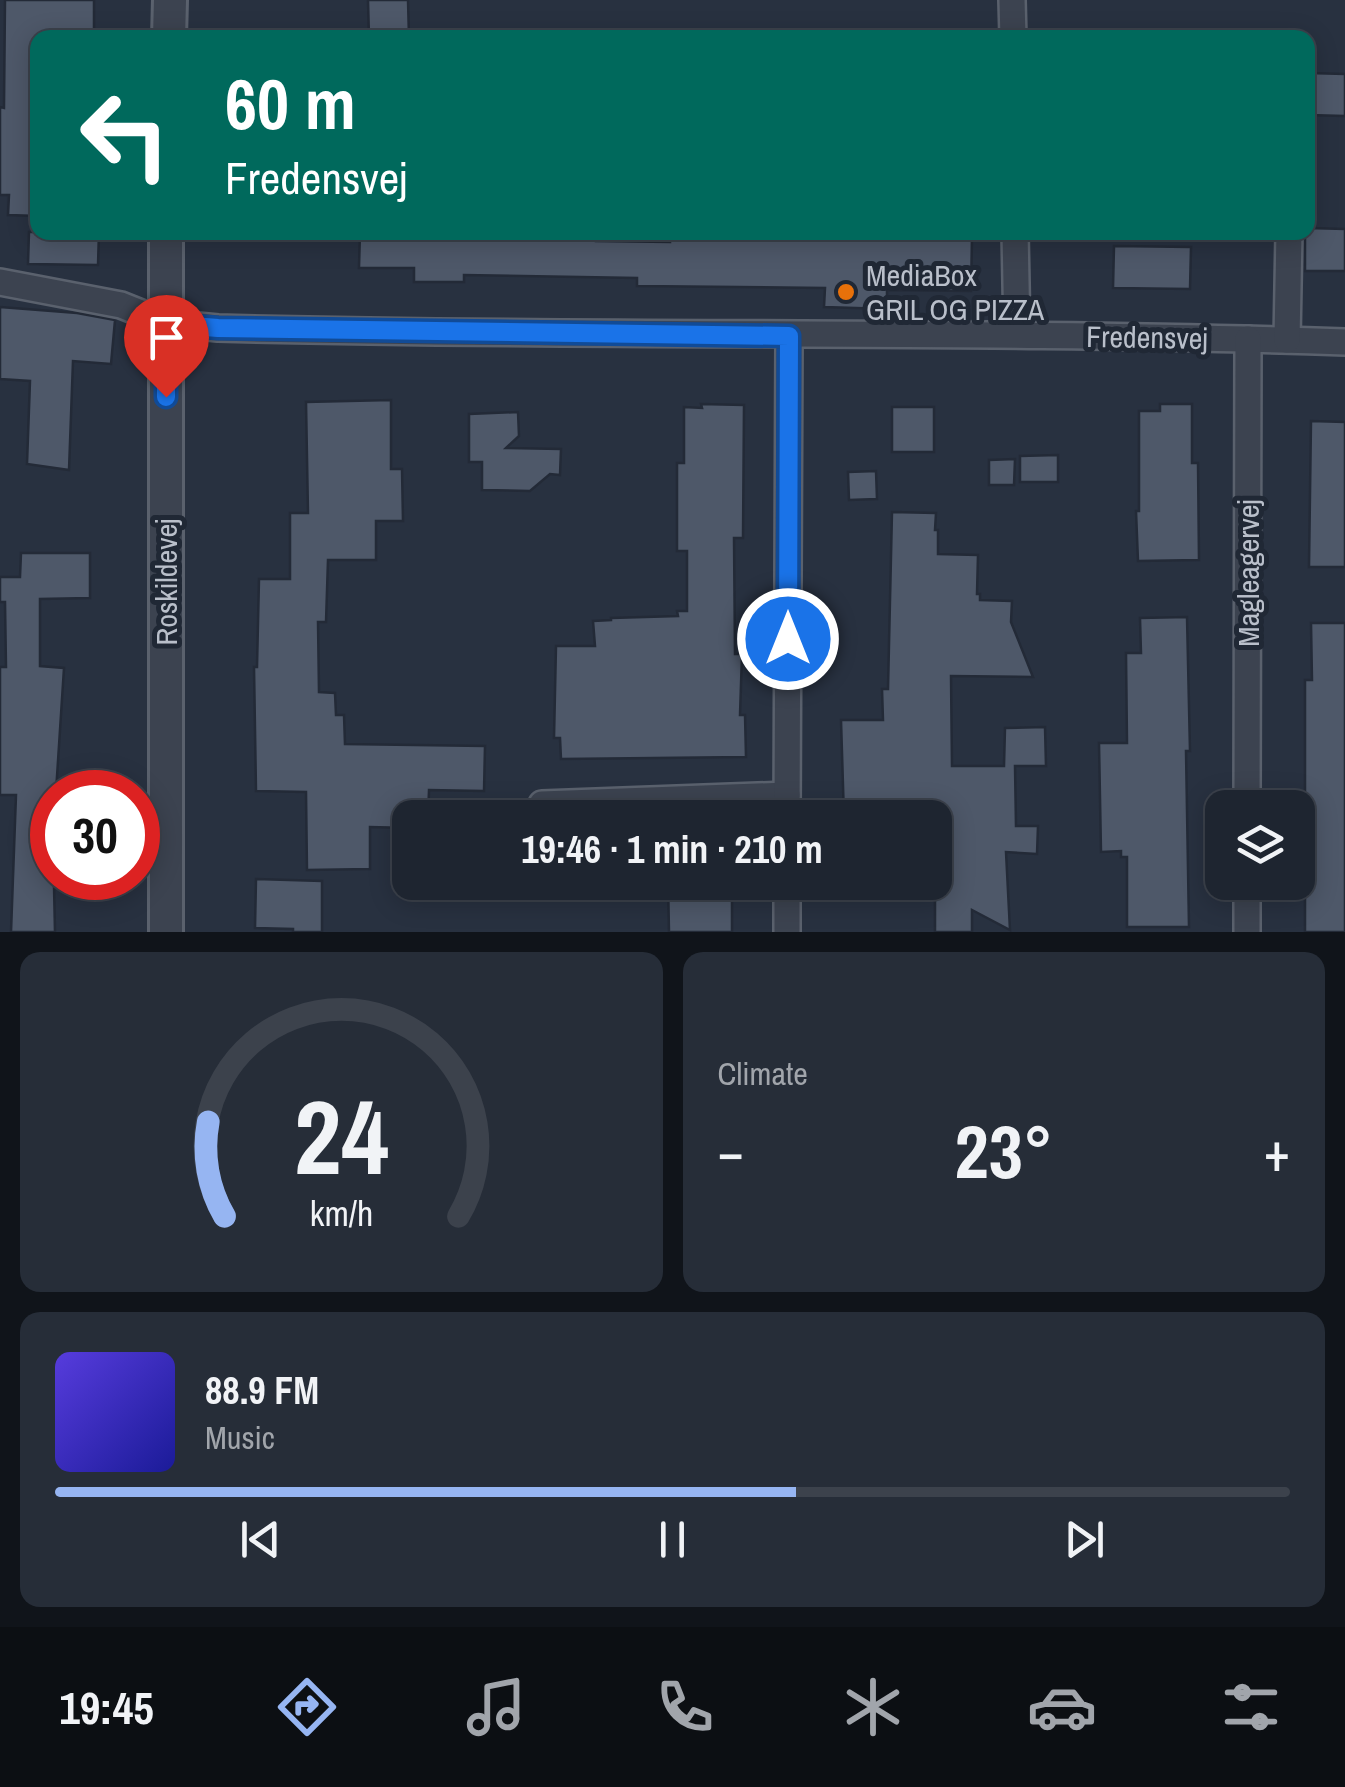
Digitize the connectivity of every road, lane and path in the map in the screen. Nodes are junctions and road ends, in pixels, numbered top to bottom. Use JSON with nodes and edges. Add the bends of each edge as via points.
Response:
{"nodes":[{"id":1,"x":170,"y":0,"type":"edge"},
{"id":2,"x":1012,"y":0,"type":"edge"},
{"id":3,"x":169,"y":30,"type":"edge"},
{"id":4,"x":1012,"y":30,"type":"edge"},
{"id":5,"x":166,"y":240,"type":"edge"},
{"id":6,"x":1015,"y":240,"type":"edge"},
{"id":7,"x":1289,"y":240,"type":"edge"},
{"id":8,"x":0,"y":282,"type":"edge"},
{"id":9,"x":166,"y":324,"type":"junction"},
{"id":10,"x":1017,"y":334,"type":"junction"},
{"id":11,"x":789,"y":336,"type":"junction"},
{"id":12,"x":1248,"y":339,"type":"junction"},
{"id":13,"x":1288,"y":340,"type":"junction"},
{"id":14,"x":1345,"y":342,"type":"edge"},
{"id":15,"x":1247,"y":790,"type":"edge"},
{"id":16,"x":787,"y":800,"type":"edge"},
{"id":17,"x":787,"y":900,"type":"edge"},
{"id":18,"x":1247,"y":900,"type":"edge"},
{"id":19,"x":166,"y":932,"type":"edge"},
{"id":20,"x":787,"y":932,"type":"edge"},
{"id":21,"x":1247,"y":932,"type":"edge"}],
"edges":[{"from":1,"to":3,"type":"street"},
{"from":2,"to":4,"type":"street"},
{"from":5,"to":9,"type":"street","name":"Roskildevej"},
{"from":6,"to":10,"type":"street"},
{"from":7,"to":13,"type":"street"},
{"from":8,"to":9,"type":"street","name":"Fredensvej","via":[[121,304]]},
{"from":9,"to":11,"type":"street","name":"Fredensvej"},
{"from":9,"to":19,"type":"street","name":"Roskildevej"},
{"from":10,"to":11,"type":"street","name":"Fredensvej"},
{"from":10,"to":12,"type":"street","name":"Fredensvej"},
{"from":11,"to":16,"type":"street"},
{"from":12,"to":13,"type":"street","name":"Fredensvej"},
{"from":12,"to":15,"type":"street","name":"Magleagervej"},
{"from":13,"to":14,"type":"street","name":"Fredensvej"},
{"from":17,"to":20,"type":"street"},
{"from":18,"to":21,"type":"street"}]}
